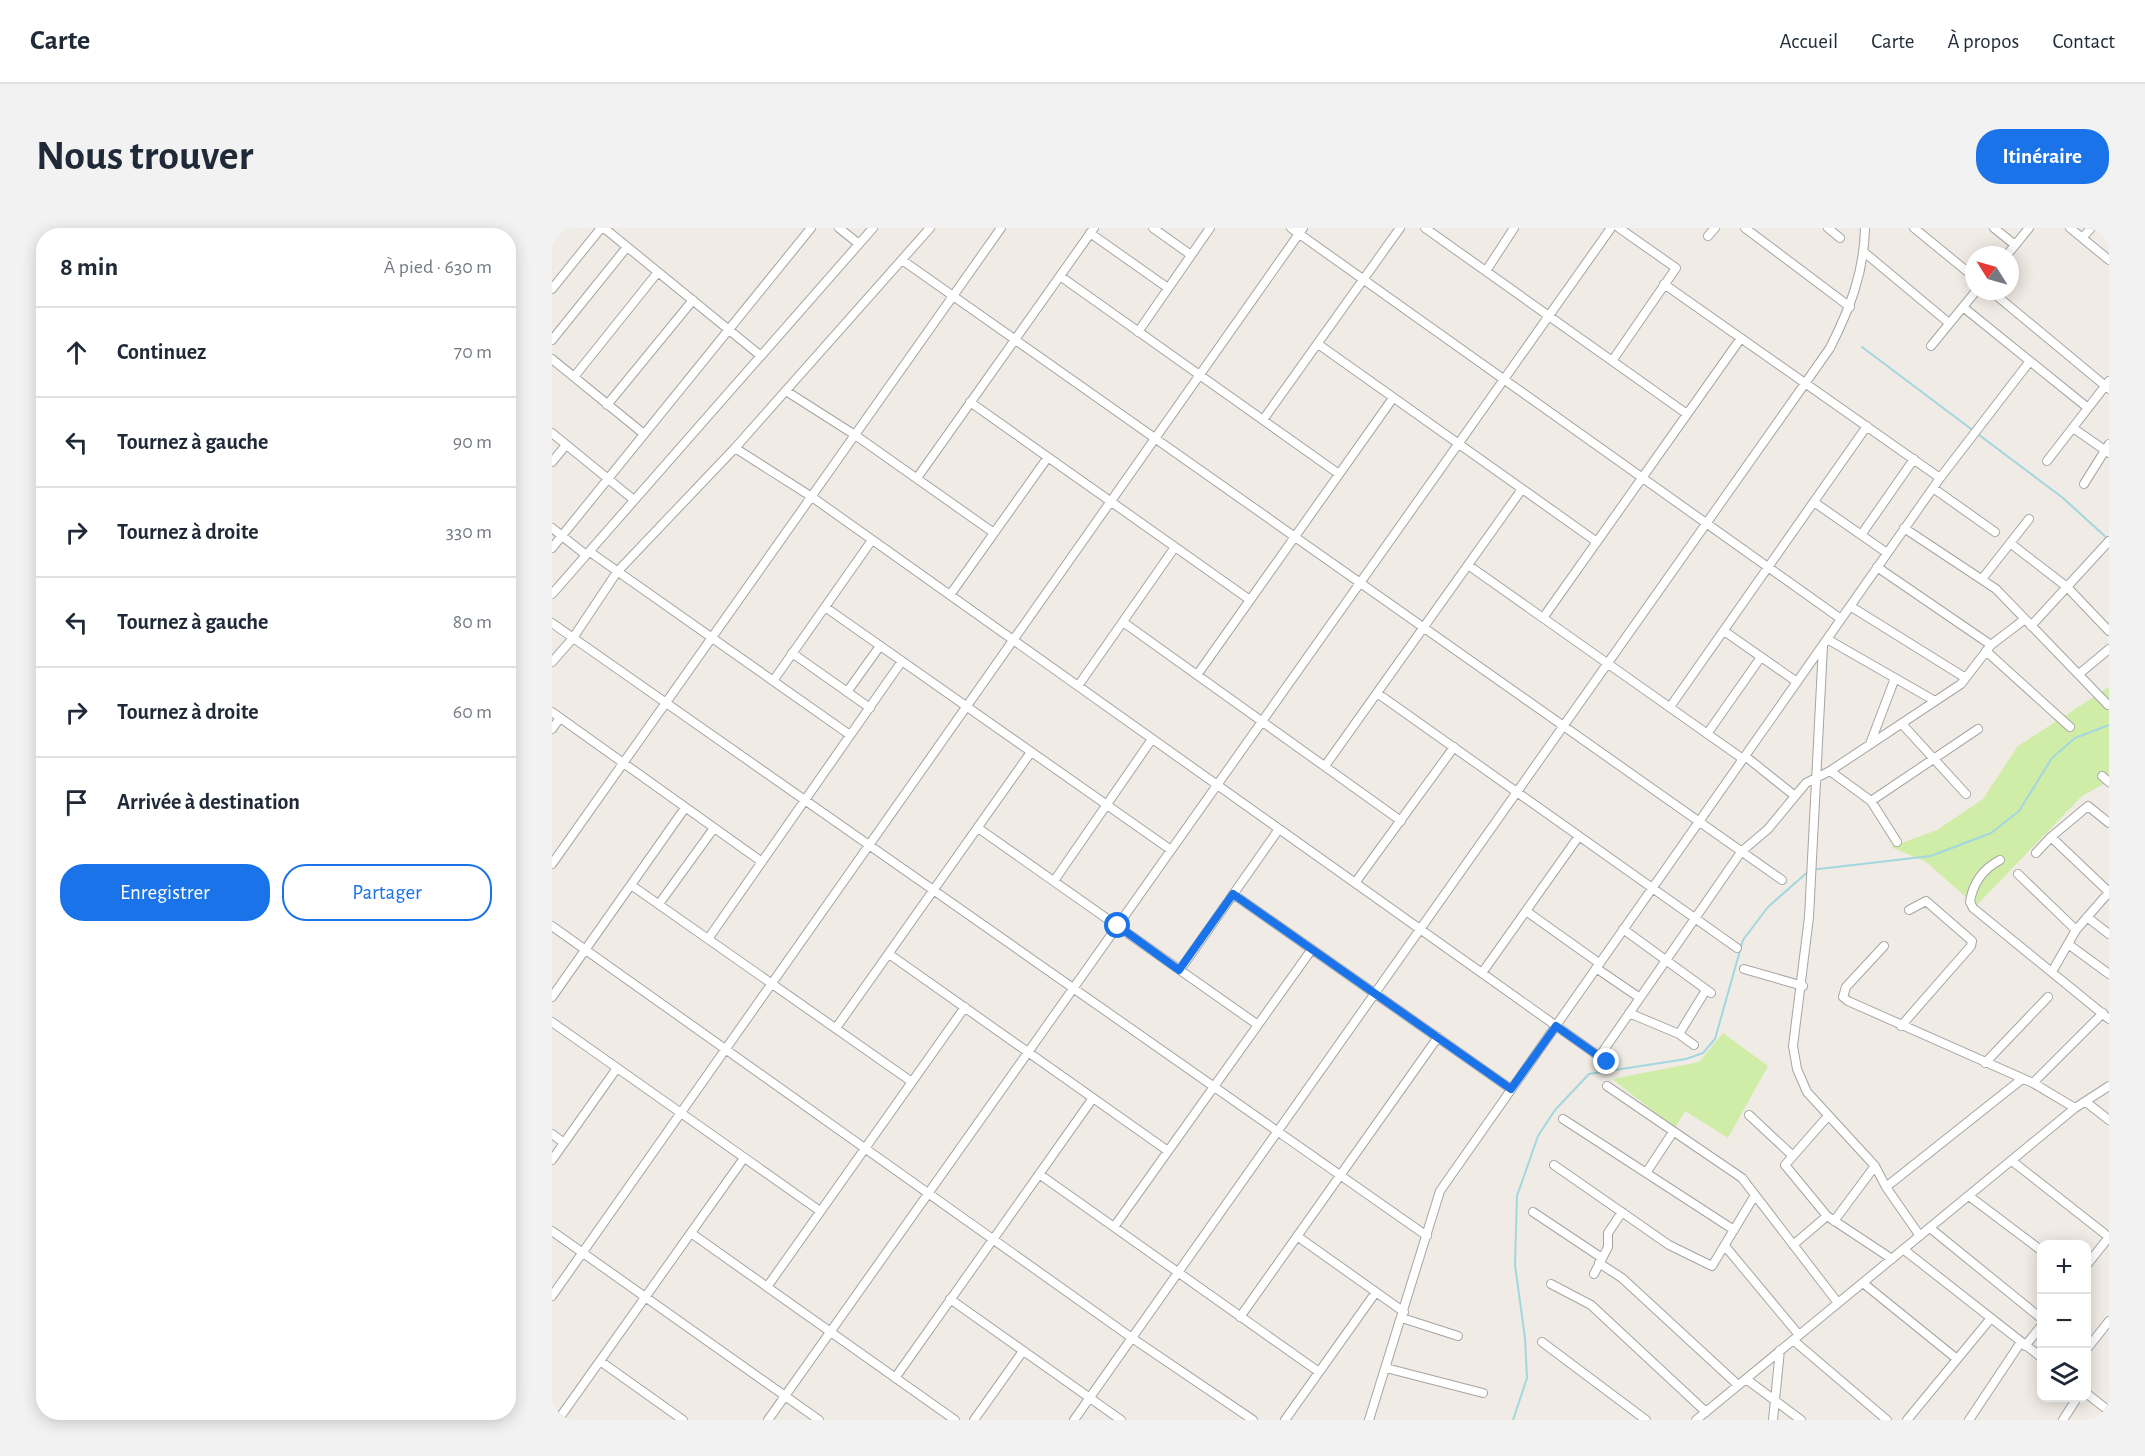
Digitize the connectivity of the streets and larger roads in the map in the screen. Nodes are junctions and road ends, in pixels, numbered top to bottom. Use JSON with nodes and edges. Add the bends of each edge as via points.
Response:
{"nodes":[{"id":1,"x":603,"y":228,"type":"edge"},
{"id":2,"x":811,"y":228,"type":"edge"},
{"id":3,"x":839,"y":228,"type":"edge"},
{"id":4,"x":873,"y":228,"type":"edge"},
{"id":5,"x":930,"y":228,"type":"edge"},
{"id":6,"x":1001,"y":228,"type":"edge"},
{"id":7,"x":1153,"y":228,"type":"edge"},
{"id":8,"x":1210,"y":228,"type":"edge"},
{"id":9,"x":1291,"y":228,"type":"edge"},
{"id":10,"x":1400,"y":228,"type":"edge"},
{"id":11,"x":1425,"y":228,"type":"edge"},
{"id":12,"x":1514,"y":228,"type":"edge"},
{"id":13,"x":1611,"y":228,"type":"edge"},
{"id":14,"x":1619,"y":228,"type":"edge"},
{"id":15,"x":1715,"y":228,"type":"edge"},
{"id":16,"x":1744,"y":228,"type":"edge"},
{"id":17,"x":1828,"y":228,"type":"edge"},
{"id":18,"x":1865,"y":228,"type":"edge"},
{"id":19,"x":1914,"y":228,"type":"edge"},
{"id":20,"x":1994,"y":228,"type":"edge"},
{"id":21,"x":2029,"y":228,"type":"edge"},
{"id":22,"x":2070,"y":228,"type":"edge"},
{"id":23,"x":2091,"y":228,"type":"edge"},
{"id":24,"x":1092,"y":230,"type":"edge"},
{"id":25,"x":1301,"y":231,"type":"edge"},
{"id":26,"x":1708,"y":236,"type":"dead end"},
{"id":27,"x":2083,"y":237,"type":"junction"},
{"id":28,"x":1840,"y":238,"type":"dead end"},
{"id":29,"x":859,"y":244,"type":"junction"},
{"id":30,"x":2015,"y":245,"type":"joint"},
{"id":31,"x":627,"y":247,"type":"junction"},
{"id":32,"x":1865,"y":254,"type":"junction"},
{"id":33,"x":1191,"y":255,"type":"junction"},
{"id":34,"x":902,"y":260,"type":"junction"},
{"id":35,"x":2109,"y":260,"type":"edge"},
{"id":36,"x":1965,"y":270,"type":"edge"},
{"id":37,"x":1486,"y":271,"type":"junction"},
{"id":38,"x":658,"y":272,"type":"junction"},
{"id":39,"x":1060,"y":276,"type":"junction"},
{"id":40,"x":1363,"y":280,"type":"junction"},
{"id":41,"x":1664,"y":284,"type":"junction"},
{"id":42,"x":1168,"y":288,"type":"junction"},
{"id":43,"x":552,"y":289,"type":"edge"},
{"id":44,"x":953,"y":296,"type":"junction"},
{"id":45,"x":693,"y":300,"type":"junction"},
{"id":46,"x":1969,"y":300,"type":"edge"},
{"id":47,"x":2002,"y":300,"type":"edge"},
{"id":48,"x":1850,"y":307,"type":"junction"},
{"id":49,"x":1963,"y":307,"type":"junction"},
{"id":50,"x":1549,"y":316,"type":"junction"},
{"id":51,"x":1950,"y":323,"type":"junction"},
{"id":52,"x":729,"y":330,"type":"junction"},
{"id":53,"x":1138,"y":332,"type":"junction"},
{"id":54,"x":1741,"y":338,"type":"junction"},
{"id":55,"x":1015,"y":339,"type":"junction"},
{"id":56,"x":552,"y":340,"type":"edge"},
{"id":57,"x":1318,"y":344,"type":"junction"},
{"id":58,"x":1931,"y":346,"type":"dead end"},
{"id":59,"x":761,"y":356,"type":"junction"},
{"id":60,"x":552,"y":359,"type":"edge"},
{"id":61,"x":1612,"y":361,"type":"junction"},
{"id":62,"x":2030,"y":362,"type":"junction"},
{"id":63,"x":1200,"y":375,"type":"junction"},
{"id":64,"x":574,"y":377,"type":"junction"},
{"id":65,"x":1504,"y":380,"type":"junction"},
{"id":66,"x":1805,"y":383,"type":"junction"},
{"id":67,"x":2108,"y":385,"type":"edge"},
{"id":68,"x":786,"y":391,"type":"junction"},
{"id":69,"x":1394,"y":398,"type":"junction"},
{"id":70,"x":970,"y":402,"type":"junction"},
{"id":71,"x":608,"y":405,"type":"junction"},
{"id":72,"x":2088,"y":408,"type":"junction"},
{"id":73,"x":1687,"y":414,"type":"junction"},
{"id":74,"x":1263,"y":420,"type":"junction"},
{"id":75,"x":1867,"y":426,"type":"junction"},
{"id":76,"x":2073,"y":428,"type":"junction"},
{"id":77,"x":552,"y":433,"type":"edge"},
{"id":78,"x":644,"y":434,"type":"junction"},
{"id":79,"x":855,"y":435,"type":"junction"},
{"id":80,"x":1155,"y":438,"type":"junction"},
{"id":81,"x":1458,"y":444,"type":"junction"},
{"id":82,"x":566,"y":445,"type":"junction"},
{"id":83,"x":735,"y":448,"type":"junction"},
{"id":84,"x":2108,"y":449,"type":"edge"},
{"id":85,"x":1048,"y":457,"type":"junction"},
{"id":86,"x":1914,"y":459,"type":"junction"},
{"id":87,"x":2047,"y":461,"type":"dead end"},
{"id":88,"x":552,"y":462,"type":"edge"},
{"id":89,"x":1339,"y":474,"type":"junction"},
{"id":90,"x":608,"y":478,"type":"junction"},
{"id":91,"x":917,"y":478,"type":"junction"},
{"id":92,"x":1642,"y":478,"type":"junction"},
{"id":93,"x":1940,"y":478,"type":"junction"},
{"id":94,"x":2084,"y":484,"type":"dead end"},
{"id":95,"x":1933,"y":488,"type":"junction"},
{"id":96,"x":1522,"y":489,"type":"junction"},
{"id":97,"x":812,"y":496,"type":"junction"},
{"id":98,"x":634,"y":500,"type":"junction"},
{"id":99,"x":1111,"y":502,"type":"junction"},
{"id":100,"x":1814,"y":502,"type":"junction"},
{"id":101,"x":2029,"y":519,"type":"dead end"},
{"id":102,"x":1706,"y":523,"type":"junction"},
{"id":103,"x":552,"y":528,"type":"edge"},
{"id":104,"x":1905,"y":528,"type":"junction"},
{"id":105,"x":1995,"y":532,"type":"dead end"},
{"id":106,"x":994,"y":533,"type":"junction"},
{"id":107,"x":1861,"y":535,"type":"junction"},
{"id":108,"x":562,"y":536,"type":"junction"},
{"id":109,"x":1295,"y":537,"type":"junction"},
{"id":110,"x":872,"y":540,"type":"junction"},
{"id":111,"x":2109,"y":541,"type":"edge"},
{"id":112,"x":1597,"y":542,"type":"junction"},
{"id":113,"x":2010,"y":543,"type":"junction"},
{"id":114,"x":1175,"y":547,"type":"junction"},
{"id":115,"x":552,"y":548,"type":"edge"},
{"id":116,"x":1887,"y":553,"type":"junction"},
{"id":117,"x":588,"y":554,"type":"junction"},
{"id":118,"x":1468,"y":564,"type":"junction"},
{"id":119,"x":1768,"y":567,"type":"junction"},
{"id":120,"x":1877,"y":567,"type":"junction"},
{"id":121,"x":617,"y":572,"type":"junction"},
{"id":122,"x":1982,"y":579,"type":"junction"},
{"id":123,"x":1360,"y":583,"type":"junction"},
{"id":124,"x":2067,"y":587,"type":"junction"},
{"id":125,"x":552,"y":594,"type":"edge"},
{"id":126,"x":950,"y":595,"type":"junction"},
{"id":127,"x":1250,"y":600,"type":"junction"},
{"id":128,"x":1850,"y":606,"type":"junction"},
{"id":129,"x":825,"y":607,"type":"junction"},
{"id":130,"x":1543,"y":618,"type":"junction"},
{"id":131,"x":1841,"y":619,"type":"junction"},
{"id":132,"x":2025,"y":619,"type":"junction"},
{"id":133,"x":1123,"y":622,"type":"junction"},
{"id":134,"x":552,"y":623,"type":"edge"},
{"id":135,"x":2031,"y":626,"type":"junction"},
{"id":136,"x":1423,"y":627,"type":"junction"},
{"id":137,"x":1724,"y":631,"type":"junction"},
{"id":138,"x":2109,"y":631,"type":"edge"},
{"id":139,"x":573,"y":638,"type":"junction"},
{"id":140,"x":712,"y":638,"type":"junction"},
{"id":141,"x":1014,"y":640,"type":"junction"},
{"id":142,"x":1825,"y":642,"type":"junction"},
{"id":143,"x":880,"y":646,"type":"junction"},
{"id":144,"x":1988,"y":648,"type":"junction"},
{"id":145,"x":2109,"y":649,"type":"edge"},
{"id":146,"x":792,"y":653,"type":"junction"},
{"id":147,"x":1761,"y":657,"type":"junction"},
{"id":148,"x":552,"y":662,"type":"edge"},
{"id":149,"x":902,"y":662,"type":"junction"},
{"id":150,"x":1607,"y":663,"type":"junction"},
{"id":151,"x":2079,"y":674,"type":"junction"},
{"id":152,"x":1197,"y":675,"type":"junction"},
{"id":153,"x":1964,"y":677,"type":"junction"},
{"id":154,"x":1895,"y":678,"type":"junction"},
{"id":155,"x":773,"y":681,"type":"junction"},
{"id":156,"x":1797,"y":682,"type":"junction"},
{"id":157,"x":1078,"y":686,"type":"junction"},
{"id":158,"x":847,"y":692,"type":"junction"},
{"id":159,"x":1377,"y":693,"type":"junction"},
{"id":160,"x":1935,"y":701,"type":"junction"},
{"id":161,"x":667,"y":702,"type":"junction"},
{"id":162,"x":2108,"y":705,"type":"edge"},
{"id":163,"x":967,"y":706,"type":"junction"},
{"id":164,"x":1670,"y":707,"type":"junction"},
{"id":165,"x":870,"y":708,"type":"junction"},
{"id":166,"x":552,"y":712,"type":"edge"},
{"id":167,"x":560,"y":718,"type":"junction"},
{"id":168,"x":1262,"y":721,"type":"junction"},
{"id":169,"x":1902,"y":724,"type":"junction"},
{"id":170,"x":1563,"y":726,"type":"junction"},
{"id":171,"x":2070,"y":728,"type":"dead end"},
{"id":172,"x":552,"y":729,"type":"edge"},
{"id":173,"x":1978,"y":729,"type":"dead end"},
{"id":174,"x":1707,"y":734,"type":"junction"},
{"id":175,"x":850,"y":735,"type":"junction"},
{"id":176,"x":1152,"y":739,"type":"junction"},
{"id":177,"x":1870,"y":744,"type":"junction"},
{"id":178,"x":1454,"y":747,"type":"junction"},
{"id":179,"x":1032,"y":752,"type":"junction"},
{"id":180,"x":1744,"y":758,"type":"junction"},
{"id":181,"x":1934,"y":759,"type":"junction"},
{"id":182,"x":623,"y":764,"type":"junction"},
{"id":183,"x":1325,"y":766,"type":"junction"},
{"id":184,"x":1830,"y":771,"type":"junction"},
{"id":185,"x":2102,"y":776,"type":"dead end"},
{"id":186,"x":1815,"y":778,"type":"junction"},
{"id":187,"x":2109,"y":782,"type":"edge"},
{"id":188,"x":1217,"y":785,"type":"junction"},
{"id":189,"x":1517,"y":792,"type":"junction"},
{"id":190,"x":1966,"y":794,"type":"dead end"},
{"id":191,"x":1795,"y":796,"type":"junction"},
{"id":192,"x":806,"y":800,"type":"junction"},
{"id":193,"x":1871,"y":801,"type":"junction"},
{"id":194,"x":1107,"y":805,"type":"junction"},
{"id":195,"x":685,"y":808,"type":"junction"},
{"id":196,"x":1401,"y":821,"type":"junction"},
{"id":197,"x":1699,"y":822,"type":"junction"},
{"id":198,"x":2109,"y":823,"type":"edge"},
{"id":199,"x":714,"y":828,"type":"junction"},
{"id":200,"x":978,"y":828,"type":"junction"},
{"id":201,"x":1279,"y":829,"type":"junction"},
{"id":202,"x":1580,"y":836,"type":"junction"},
{"id":203,"x":2051,"y":837,"type":"junction"},
{"id":204,"x":1897,"y":843,"type":"dead end"},
{"id":205,"x":870,"y":845,"type":"junction"},
{"id":206,"x":1171,"y":850,"type":"junction"},
{"id":207,"x":1741,"y":852,"type":"junction"},
{"id":208,"x":2036,"y":853,"type":"dead end"},
{"id":209,"x":2000,"y":860,"type":"dead end"},
{"id":210,"x":762,"y":862,"type":"junction"},
{"id":211,"x":552,"y":864,"type":"edge"},
{"id":212,"x":2018,"y":874,"type":"dead end"},
{"id":213,"x":1782,"y":880,"type":"dead end"},
{"id":214,"x":1054,"y":881,"type":"junction"},
{"id":215,"x":1355,"y":883,"type":"junction"},
{"id":216,"x":631,"y":885,"type":"junction"},
{"id":217,"x":1652,"y":888,"type":"junction"},
{"id":218,"x":934,"y":890,"type":"junction"},
{"id":219,"x":2109,"y":892,"type":"edge"},
{"id":220,"x":1233,"y":894,"type":"junction"},
{"id":221,"x":659,"y":904,"type":"junction"},
{"id":222,"x":1909,"y":910,"type":"dead end"},
{"id":223,"x":1526,"y":911,"type":"junction"},
{"id":224,"x":2087,"y":917,"type":"junction"},
{"id":225,"x":1695,"y":918,"type":"junction"},
{"id":226,"x":552,"y":926,"type":"edge"},
{"id":227,"x":1118,"y":926,"type":"junction"},
{"id":228,"x":1420,"y":929,"type":"junction"},
{"id":229,"x":1623,"y":929,"type":"junction"},
{"id":230,"x":2076,"y":930,"type":"junction"},
{"id":231,"x":2109,"y":934,"type":"edge"},
{"id":232,"x":708,"y":939,"type":"junction"},
{"id":233,"x":2068,"y":944,"type":"junction"},
{"id":234,"x":1884,"y":946,"type":"dead end"},
{"id":235,"x":1737,"y":948,"type":"dead end"},
{"id":236,"x":1312,"y":949,"type":"junction"},
{"id":237,"x":585,"y":950,"type":"junction"},
{"id":238,"x":889,"y":954,"type":"junction"},
{"id":239,"x":1665,"y":962,"type":"junction"},
{"id":240,"x":1598,"y":966,"type":"junction"},
{"id":241,"x":1744,"y":969,"type":"dead end"},
{"id":242,"x":1179,"y":970,"type":"junction"},
{"id":243,"x":2053,"y":970,"type":"junction"},
{"id":244,"x":1482,"y":973,"type":"junction"},
{"id":245,"x":2109,"y":974,"type":"edge"},
{"id":246,"x":772,"y":984,"type":"junction"},
{"id":247,"x":1803,"y":986,"type":"junction"},
{"id":248,"x":1074,"y":988,"type":"junction"},
{"id":249,"x":1375,"y":993,"type":"junction"},
{"id":250,"x":552,"y":997,"type":"edge"},
{"id":251,"x":2048,"y":997,"type":"dead end"},
{"id":252,"x":1640,"y":998,"type":"junction"},
{"id":253,"x":964,"y":1007,"type":"junction"},
{"id":254,"x":1629,"y":1013,"type":"junction"},
{"id":255,"x":2106,"y":1016,"type":"edge"},
{"id":256,"x":552,"y":1022,"type":"edge"},
{"id":257,"x":1258,"y":1025,"type":"junction"},
{"id":258,"x":1556,"y":1026,"type":"junction"},
{"id":259,"x":1900,"y":1026,"type":"junction"},
{"id":260,"x":836,"y":1028,"type":"junction"},
{"id":261,"x":1679,"y":1034,"type":"junction"},
{"id":262,"x":1438,"y":1037,"type":"junction"},
{"id":263,"x":1694,"y":1045,"type":"dead end"},
{"id":264,"x":726,"y":1049,"type":"junction"},
{"id":265,"x":1028,"y":1052,"type":"junction"},
{"id":266,"x":1985,"y":1063,"type":"junction"},
{"id":267,"x":617,"y":1068,"type":"junction"},
{"id":268,"x":2022,"y":1078,"type":"junction"},
{"id":269,"x":912,"y":1082,"type":"junction"},
{"id":270,"x":2032,"y":1083,"type":"junction"},
{"id":271,"x":1214,"y":1086,"type":"junction"},
{"id":272,"x":1607,"y":1086,"type":"dead end"},
{"id":273,"x":2109,"y":1086,"type":"edge"},
{"id":274,"x":1511,"y":1089,"type":"junction"},
{"id":275,"x":1093,"y":1098,"type":"junction"},
{"id":276,"x":2086,"y":1102,"type":"junction"},
{"id":277,"x":2076,"y":1108,"type":"junction"},
{"id":278,"x":681,"y":1113,"type":"junction"},
{"id":279,"x":1749,"y":1115,"type":"dead end"},
{"id":280,"x":1828,"y":1116,"type":"junction"},
{"id":281,"x":1563,"y":1119,"type":"dead end"},
{"id":282,"x":2109,"y":1120,"type":"edge"},
{"id":283,"x":1278,"y":1131,"type":"junction"},
{"id":284,"x":1673,"y":1132,"type":"junction"},
{"id":285,"x":552,"y":1134,"type":"edge"},
{"id":286,"x":564,"y":1143,"type":"junction"},
{"id":287,"x":865,"y":1148,"type":"junction"},
{"id":288,"x":1168,"y":1151,"type":"junction"},
{"id":289,"x":1793,"y":1156,"type":"junction"},
{"id":290,"x":744,"y":1158,"type":"junction"},
{"id":291,"x":552,"y":1160,"type":"edge"},
{"id":292,"x":2012,"y":1161,"type":"junction"},
{"id":293,"x":1554,"y":1165,"type":"dead end"},
{"id":294,"x":1875,"y":1166,"type":"junction"},
{"id":295,"x":1646,"y":1173,"type":"junction"},
{"id":296,"x":1039,"y":1174,"type":"junction"},
{"id":297,"x":1341,"y":1175,"type":"junction"},
{"id":298,"x":1886,"y":1187,"type":"junction"},
{"id":299,"x":928,"y":1193,"type":"junction"},
{"id":300,"x":1755,"y":1195,"type":"junction"},
{"id":301,"x":1969,"y":1196,"type":"junction"},
{"id":302,"x":820,"y":1211,"type":"junction"},
{"id":303,"x":1533,"y":1212,"type":"dead end"},
{"id":304,"x":1622,"y":1212,"type":"junction"},
{"id":305,"x":1830,"y":1219,"type":"junction"},
{"id":306,"x":1114,"y":1227,"type":"junction"},
{"id":307,"x":1930,"y":1228,"type":"junction"},
{"id":308,"x":1734,"y":1230,"type":"junction"},
{"id":309,"x":552,"y":1231,"type":"edge"},
{"id":310,"x":691,"y":1233,"type":"junction"},
{"id":311,"x":1297,"y":1236,"type":"junction"},
{"id":312,"x":1427,"y":1236,"type":"junction"},
{"id":313,"x":1920,"y":1236,"type":"junction"},
{"id":314,"x":993,"y":1239,"type":"junction"},
{"id":315,"x":1792,"y":1245,"type":"junction"},
{"id":316,"x":1725,"y":1246,"type":"junction"},
{"id":317,"x":2037,"y":1247,"type":"edge"},
{"id":318,"x":1903,"y":1250,"type":"junction"},
{"id":319,"x":583,"y":1253,"type":"junction"},
{"id":320,"x":1892,"y":1259,"type":"junction"},
{"id":321,"x":2091,"y":1260,"type":"edge"},
{"id":322,"x":1601,"y":1261,"type":"junction"},
{"id":323,"x":1178,"y":1273,"type":"junction"},
{"id":324,"x":1594,"y":1274,"type":"dead end"},
{"id":325,"x":1863,"y":1283,"type":"junction"},
{"id":326,"x":1551,"y":1284,"type":"dead end"},
{"id":327,"x":767,"y":1287,"type":"junction"},
{"id":328,"x":1376,"y":1292,"type":"junction"},
{"id":329,"x":552,"y":1296,"type":"edge"},
{"id":330,"x":645,"y":1297,"type":"junction"},
{"id":331,"x":950,"y":1299,"type":"junction"},
{"id":332,"x":1838,"y":1303,"type":"junction"},
{"id":333,"x":1403,"y":1315,"type":"junction"},
{"id":334,"x":2037,"y":1315,"type":"edge"},
{"id":335,"x":1240,"y":1317,"type":"junction"},
{"id":336,"x":1991,"y":1318,"type":"junction"},
{"id":337,"x":2109,"y":1320,"type":"edge"},
{"id":338,"x":2037,"y":1330,"type":"edge"},
{"id":339,"x":830,"y":1332,"type":"junction"},
{"id":340,"x":1458,"y":1336,"type":"dead end"},
{"id":341,"x":1132,"y":1338,"type":"junction"},
{"id":342,"x":1796,"y":1338,"type":"junction"},
{"id":343,"x":1542,"y":1342,"type":"dead end"},
{"id":344,"x":2023,"y":1344,"type":"junction"},
{"id":345,"x":2088,"y":1348,"type":"edge"},
{"id":346,"x":1780,"y":1350,"type":"junction"},
{"id":347,"x":1023,"y":1351,"type":"junction"},
{"id":348,"x":2037,"y":1354,"type":"edge"},
{"id":349,"x":1957,"y":1359,"type":"junction"},
{"id":350,"x":600,"y":1361,"type":"junction"},
{"id":351,"x":1386,"y":1368,"type":"junction"},
{"id":352,"x":1319,"y":1372,"type":"junction"},
{"id":353,"x":895,"y":1377,"type":"junction"},
{"id":354,"x":1746,"y":1379,"type":"junction"},
{"id":355,"x":1738,"y":1385,"type":"junction"},
{"id":356,"x":1484,"y":1393,"type":"dead end"},
{"id":357,"x":785,"y":1396,"type":"junction"},
{"id":358,"x":2091,"y":1396,"type":"edge"},
{"id":359,"x":1090,"y":1398,"type":"junction"},
{"id":360,"x":1775,"y":1401,"type":"junction"},
{"id":361,"x":2074,"y":1402,"type":"edge"},
{"id":362,"x":2108,"y":1407,"type":"edge"},
{"id":363,"x":1706,"y":1412,"type":"junction"},
{"id":364,"x":673,"y":1417,"type":"edge"},
{"id":365,"x":558,"y":1420,"type":"edge"},
{"id":366,"x":683,"y":1420,"type":"edge"},
{"id":367,"x":768,"y":1420,"type":"edge"},
{"id":368,"x":819,"y":1420,"type":"edge"},
{"id":369,"x":955,"y":1420,"type":"edge"},
{"id":370,"x":974,"y":1420,"type":"edge"},
{"id":371,"x":1074,"y":1420,"type":"edge"},
{"id":372,"x":1121,"y":1420,"type":"edge"},
{"id":373,"x":1253,"y":1420,"type":"edge"},
{"id":374,"x":1285,"y":1420,"type":"edge"},
{"id":375,"x":1369,"y":1420,"type":"edge"},
{"id":376,"x":1647,"y":1420,"type":"edge"},
{"id":377,"x":1696,"y":1420,"type":"edge"},
{"id":378,"x":1773,"y":1420,"type":"edge"},
{"id":379,"x":1802,"y":1420,"type":"edge"},
{"id":380,"x":1887,"y":1420,"type":"edge"},
{"id":381,"x":1907,"y":1420,"type":"edge"},
{"id":382,"x":1969,"y":1420,"type":"edge"},
{"id":383,"x":2063,"y":1420,"type":"edge"}],
"edges":[{"from":1,"to":31,"type":"street"},
{"from":1,"to":43,"type":"street"},
{"from":2,"to":52,"type":"street"},
{"from":3,"to":29,"type":"street"},
{"from":4,"to":29,"type":"street"},
{"from":5,"to":34,"type":"street"},
{"from":6,"to":44,"type":"street"},
{"from":7,"to":33,"type":"street"},
{"from":8,"to":33,"type":"street"},
{"from":9,"to":25,"type":"street"},
{"from":10,"to":40,"type":"street"},
{"from":11,"to":37,"type":"street"},
{"from":12,"to":37,"type":"street"},
{"from":13,"to":50,"type":"street"},
{"from":14,"to":41,"type":"street","via":[[1676,268]]},
{"from":15,"to":26,"type":"street"},
{"from":16,"to":48,"type":"street"},
{"from":17,"to":28,"type":"street"},
{"from":18,"to":32,"type":"street"},
{"from":19,"to":36,"type":"street"},
{"from":20,"to":30,"type":"street"},
{"from":21,"to":30,"type":"street"},
{"from":22,"to":27,"type":"street"},
{"from":23,"to":27,"type":"street"},
{"from":24,"to":39,"type":"street"},
{"from":24,"to":42,"type":"street"},
{"from":25,"to":40,"type":"street"},
{"from":25,"to":63,"type":"street"},
{"from":27,"to":35,"type":"street"},
{"from":29,"to":59,"type":"street"},
{"from":31,"to":38,"type":"street"},
{"from":31,"to":56,"type":"street"},
{"from":32,"to":48,"type":"street"},
{"from":32,"to":51,"type":"street"},
{"from":33,"to":42,"type":"street"},
{"from":34,"to":44,"type":"street"},
{"from":34,"to":68,"type":"street"},
{"from":37,"to":50,"type":"street"},
{"from":38,"to":45,"type":"street"},
{"from":38,"to":64,"type":"street"},
{"from":39,"to":53,"type":"street"},
{"from":39,"to":55,"type":"street"},
{"from":40,"to":57,"type":"street"},
{"from":40,"to":65,"type":"street"},
{"from":41,"to":54,"type":"street"},
{"from":41,"to":61,"type":"street"},
{"from":42,"to":53,"type":"street"},
{"from":44,"to":55,"type":"street"},
{"from":44,"to":79,"type":"street"},
{"from":45,"to":52,"type":"street"},
{"from":45,"to":71,"type":"street"},
{"from":46,"to":49,"type":"street"},
{"from":47,"to":67,"type":"street"},
{"from":48,"to":66,"type":"street","via":[[1830,348]]},
{"from":49,"to":51,"type":"street"},
{"from":49,"to":62,"type":"street"},
{"from":50,"to":61,"type":"street"},
{"from":50,"to":65,"type":"street"},
{"from":51,"to":58,"type":"street"},
{"from":52,"to":59,"type":"street"},
{"from":52,"to":78,"type":"street"},
{"from":53,"to":63,"type":"street"},
{"from":54,"to":66,"type":"street"},
{"from":54,"to":73,"type":"street"},
{"from":55,"to":70,"type":"street"},
{"from":55,"to":80,"type":"street"},
{"from":57,"to":69,"type":"street"},
{"from":57,"to":74,"type":"street"},
{"from":59,"to":98,"type":"street"},
{"from":60,"to":64,"type":"street"},
{"from":61,"to":73,"type":"street"},
{"from":62,"to":72,"type":"street"},
{"from":62,"to":93,"type":"street"},
{"from":63,"to":74,"type":"street"},
{"from":63,"to":80,"type":"street"},
{"from":64,"to":71,"type":"street"},
{"from":65,"to":81,"type":"street"},
{"from":65,"to":92,"type":"street"},
{"from":66,"to":75,"type":"street"},
{"from":66,"to":102,"type":"street"},
{"from":67,"to":72,"type":"street"},
{"from":68,"to":79,"type":"street"},
{"from":68,"to":83,"type":"street"},
{"from":69,"to":81,"type":"street"},
{"from":69,"to":89,"type":"street"},
{"from":70,"to":85,"type":"street"},
{"from":70,"to":91,"type":"street"},
{"from":71,"to":78,"type":"street"},
{"from":72,"to":76,"type":"street"},
{"from":73,"to":92,"type":"street"},
{"from":74,"to":89,"type":"street"},
{"from":75,"to":86,"type":"street"},
{"from":75,"to":100,"type":"street"},
{"from":76,"to":84,"type":"street"},
{"from":76,"to":87,"type":"street"},
{"from":77,"to":82,"type":"street"},
{"from":78,"to":90,"type":"street"},
{"from":79,"to":91,"type":"street"},
{"from":79,"to":97,"type":"street"},
{"from":80,"to":99,"type":"street"},
{"from":80,"to":109,"type":"street"},
{"from":81,"to":96,"type":"street"},
{"from":81,"to":123,"type":"street"},
{"from":82,"to":88,"type":"street"},
{"from":82,"to":90,"type":"street"},
{"from":83,"to":97,"type":"street"},
{"from":83,"to":121,"type":"street"},
{"from":84,"to":94,"type":"street"},
{"from":85,"to":99,"type":"street"},
{"from":85,"to":106,"type":"street"},
{"from":86,"to":93,"type":"street"},
{"from":86,"to":107,"type":"street"},
{"from":89,"to":109,"type":"street"},
{"from":90,"to":98,"type":"street"},
{"from":90,"to":108,"type":"street"},
{"from":91,"to":106,"type":"street"},
{"from":92,"to":102,"type":"street"},
{"from":92,"to":112,"type":"street"},
{"from":93,"to":95,"type":"street"},
{"from":95,"to":104,"type":"street"},
{"from":95,"to":105,"type":"street"},
{"from":96,"to":112,"type":"street"},
{"from":96,"to":118,"type":"street"},
{"from":97,"to":110,"type":"street"},
{"from":97,"to":140,"type":"street"},
{"from":98,"to":117,"type":"street"},
{"from":99,"to":114,"type":"street"},
{"from":99,"to":141,"type":"street"},
{"from":100,"to":107,"type":"street"},
{"from":100,"to":119,"type":"street"},
{"from":101,"to":113,"type":"street"},
{"from":102,"to":119,"type":"street"},
{"from":102,"to":150,"type":"street"},
{"from":103,"to":108,"type":"street"},
{"from":104,"to":116,"type":"street"},
{"from":104,"to":122,"type":"street"},
{"from":106,"to":126,"type":"street"},
{"from":107,"to":116,"type":"street"},
{"from":108,"to":115,"type":"street"},
{"from":108,"to":117,"type":"street"},
{"from":109,"to":123,"type":"street"},
{"from":109,"to":127,"type":"street"},
{"from":110,"to":126,"type":"street"},
{"from":110,"to":129,"type":"street"},
{"from":111,"to":124,"type":"street"},
{"from":112,"to":130,"type":"street"},
{"from":113,"to":122,"type":"street"},
{"from":113,"to":124,"type":"street"},
{"from":114,"to":127,"type":"street"},
{"from":114,"to":133,"type":"street"},
{"from":116,"to":120,"type":"street"},
{"from":117,"to":121,"type":"street"},
{"from":117,"to":125,"type":"street"},
{"from":118,"to":130,"type":"street"},
{"from":118,"to":136,"type":"street"},
{"from":119,"to":131,"type":"street"},
{"from":119,"to":137,"type":"street"},
{"from":120,"to":128,"type":"street"},
{"from":120,"to":144,"type":"street"},
{"from":121,"to":139,"type":"street"},
{"from":121,"to":140,"type":"street"},
{"from":122,"to":132,"type":"street"},
{"from":123,"to":136,"type":"street"},
{"from":123,"to":168,"type":"street"},
{"from":124,"to":135,"type":"street"},
{"from":124,"to":138,"type":"street"},
{"from":126,"to":141,"type":"street"},
{"from":127,"to":152,"type":"street"},
{"from":128,"to":131,"type":"street"},
{"from":128,"to":153,"type":"street"},
{"from":129,"to":143,"type":"street"},
{"from":129,"to":146,"type":"street"},
{"from":130,"to":150,"type":"street"},
{"from":131,"to":142,"type":"street"},
{"from":132,"to":135,"type":"street"},
{"from":132,"to":144,"type":"street"},
{"from":133,"to":152,"type":"street"},
{"from":133,"to":157,"type":"street"},
{"from":134,"to":139,"type":"street"},
{"from":135,"to":151,"type":"street"},
{"from":136,"to":159,"type":"street"},
{"from":136,"to":170,"type":"street"},
{"from":137,"to":147,"type":"street"},
{"from":137,"to":164,"type":"street"},
{"from":139,"to":148,"type":"street"},
{"from":139,"to":161,"type":"street"},
{"from":140,"to":155,"type":"street"},
{"from":140,"to":161,"type":"street"},
{"from":141,"to":157,"type":"street"},
{"from":141,"to":163,"type":"street"},
{"from":142,"to":154,"type":"street"},
{"from":142,"to":156,"type":"street"},
{"from":142,"to":186,"type":"street"},
{"from":143,"to":149,"type":"street"},
{"from":143,"to":158,"type":"street"},
{"from":144,"to":153,"type":"street"},
{"from":144,"to":171,"type":"street"},
{"from":145,"to":151,"type":"street"},
{"from":146,"to":155,"type":"street"},
{"from":146,"to":158,"type":"street"},
{"from":147,"to":156,"type":"street"},
{"from":147,"to":174,"type":"street"},
{"from":149,"to":163,"type":"street"},
{"from":149,"to":165,"type":"street"},
{"from":150,"to":164,"type":"street"},
{"from":150,"to":170,"type":"street"},
{"from":151,"to":162,"type":"street"},
{"from":152,"to":168,"type":"street"},
{"from":153,"to":160,"type":"street","via":[[1961,684]]},
{"from":154,"to":160,"type":"street"},
{"from":154,"to":177,"type":"street"},
{"from":155,"to":175,"type":"street"},
{"from":156,"to":180,"type":"street"},
{"from":157,"to":176,"type":"street"},
{"from":158,"to":165,"type":"street"},
{"from":159,"to":178,"type":"street"},
{"from":159,"to":183,"type":"street"},
{"from":160,"to":169,"type":"street"},
{"from":161,"to":182,"type":"street"},
{"from":161,"to":192,"type":"street"},
{"from":163,"to":179,"type":"street"},
{"from":163,"to":205,"type":"street"},
{"from":164,"to":174,"type":"street"},
{"from":165,"to":175,"type":"street"},
{"from":166,"to":167,"type":"street"},
{"from":167,"to":172,"type":"street"},
{"from":167,"to":182,"type":"street"},
{"from":168,"to":183,"type":"street"},
{"from":168,"to":188,"type":"street"},
{"from":169,"to":177,"type":"street"},
{"from":169,"to":181,"type":"street"},
{"from":170,"to":189,"type":"street"},
{"from":170,"to":197,"type":"street"},
{"from":173,"to":181,"type":"street"},
{"from":174,"to":180,"type":"street"},
{"from":175,"to":192,"type":"street"},
{"from":176,"to":188,"type":"street"},
{"from":176,"to":194,"type":"street"},
{"from":177,"to":184,"type":"street"},
{"from":178,"to":189,"type":"street"},
{"from":178,"to":196,"type":"street"},
{"from":179,"to":194,"type":"street"},
{"from":179,"to":200,"type":"street"},
{"from":180,"to":191,"type":"street"},
{"from":180,"to":197,"type":"street"},
{"from":181,"to":190,"type":"street"},
{"from":181,"to":193,"type":"street"},
{"from":182,"to":195,"type":"street"},
{"from":182,"to":211,"type":"street"},
{"from":183,"to":196,"type":"street"},
{"from":184,"to":186,"type":"street"},
{"from":184,"to":193,"type":"street"},
{"from":185,"to":187,"type":"street"},
{"from":186,"to":191,"type":"street"},
{"from":186,"to":247,"type":"street"},
{"from":188,"to":201,"type":"street"},
{"from":188,"to":206,"type":"street"},
{"from":189,"to":202,"type":"street"},
{"from":189,"to":228,"type":"street"},
{"from":191,"to":207,"type":"street","via":[[1768,829]]},
{"from":192,"to":205,"type":"street"},
{"from":192,"to":210,"type":"street"},
{"from":193,"to":204,"type":"street"},
{"from":194,"to":206,"type":"street"},
{"from":194,"to":214,"type":"street"},
{"from":195,"to":199,"type":"street"},
{"from":195,"to":216,"type":"street"},
{"from":196,"to":215,"type":"street"},
{"from":197,"to":207,"type":"street"},
{"from":197,"to":217,"type":"street"},
{"from":198,"to":203,"type":"street","via":[[2088,807]]},
{"from":199,"to":210,"type":"street"},
{"from":199,"to":221,"type":"street"},
{"from":200,"to":214,"type":"street"},
{"from":200,"to":218,"type":"street"},
{"from":201,"to":215,"type":"street"},
{"from":201,"to":220,"type":"street"},
{"from":202,"to":217,"type":"street"},
{"from":202,"to":223,"type":"street"},
{"from":203,"to":208,"type":"street"},
{"from":203,"to":219,"type":"street"},
{"from":205,"to":218,"type":"street"},
{"from":205,"to":246,"type":"street"},
{"from":206,"to":227,"type":"street"},
{"from":207,"to":213,"type":"street"},
{"from":207,"to":225,"type":"street"},
{"from":209,"to":243,"type":"street","via":[[1981,874],[1973,886],[1970,902],[2025,952]]},
{"from":210,"to":232,"type":"street"},
{"from":212,"to":230,"type":"street"},
{"from":214,"to":227,"type":"street"},
{"from":215,"to":228,"type":"street"},
{"from":216,"to":221,"type":"street"},
{"from":216,"to":237,"type":"street"},
{"from":217,"to":225,"type":"street"},
{"from":217,"to":229,"type":"street"},
{"from":218,"to":238,"type":"street"},
{"from":218,"to":248,"type":"street"},
{"from":219,"to":224,"type":"street"},
{"from":220,"to":236,"type":"street"},
{"from":220,"to":242,"type":"street"},
{"from":221,"to":232,"type":"street"},
{"from":222,"to":259,"type":"street","via":[[1926,901],[1972,941]]},
{"from":223,"to":240,"type":"street"},
{"from":223,"to":244,"type":"street"},
{"from":224,"to":230,"type":"street"},
{"from":224,"to":231,"type":"street"},
{"from":225,"to":235,"type":"street"},
{"from":225,"to":239,"type":"street"},
{"from":226,"to":237,"type":"street"},
{"from":227,"to":242,"type":"street"},
{"from":227,"to":248,"type":"street"},
{"from":228,"to":244,"type":"street"},
{"from":228,"to":249,"type":"street"},
{"from":229,"to":239,"type":"street"},
{"from":229,"to":240,"type":"street"},
{"from":230,"to":233,"type":"street"},
{"from":232,"to":246,"type":"street"},
{"from":233,"to":243,"type":"street"},
{"from":233,"to":245,"type":"street"},
{"from":234,"to":259,"type":"street","via":[[1846,987],[1844,997]]},
{"from":236,"to":249,"type":"street"},
{"from":236,"to":257,"type":"street"},
{"from":237,"to":250,"type":"street"},
{"from":237,"to":264,"type":"street"},
{"from":238,"to":253,"type":"street"},
{"from":238,"to":260,"type":"street"},
{"from":239,"to":252,"type":"street"},
{"from":239,"to":261,"type":"street","via":[[1708,992]]},
{"from":240,"to":252,"type":"street"},
{"from":240,"to":258,"type":"street"},
{"from":241,"to":247,"type":"street"},
{"from":242,"to":257,"type":"street"},
{"from":243,"to":255,"type":"street"},
{"from":244,"to":258,"type":"street"},
{"from":246,"to":260,"type":"street"},
{"from":246,"to":264,"type":"street"},
{"from":247,"to":280,"type":"street","via":[[1793,1046],[1797,1069],[1807,1092]]},
{"from":248,"to":265,"type":"street"},
{"from":248,"to":271,"type":"street"},
{"from":249,"to":262,"type":"street"},
{"from":249,"to":283,"type":"street"},
{"from":251,"to":266,"type":"street"},
{"from":252,"to":254,"type":"street"},
{"from":253,"to":265,"type":"street"},
{"from":253,"to":269,"type":"street"},
{"from":254,"to":258,"type":"street","via":[[1603,1059]]},
{"from":254,"to":261,"type":"street"},
{"from":255,"to":270,"type":"street"},
{"from":256,"to":267,"type":"street"},
{"from":257,"to":271,"type":"street"},
{"from":258,"to":274,"type":"street"},
{"from":259,"to":266,"type":"street"},
{"from":260,"to":269,"type":"street"},
{"from":261,"to":263,"type":"street"},
{"from":262,"to":274,"type":"street"},
{"from":262,"to":297,"type":"street"},
{"from":264,"to":278,"type":"street"},
{"from":264,"to":287,"type":"street"},
{"from":265,"to":275,"type":"street"},
{"from":265,"to":299,"type":"street"},
{"from":266,"to":268,"type":"street"},
{"from":267,"to":278,"type":"street"},
{"from":267,"to":286,"type":"street"},
{"from":268,"to":270,"type":"street"},
{"from":268,"to":298,"type":"street"},
{"from":269,"to":287,"type":"street"},
{"from":270,"to":277,"type":"street"},
{"from":271,"to":283,"type":"street"},
{"from":271,"to":288,"type":"street"},
{"from":272,"to":284,"type":"street"},
{"from":273,"to":276,"type":"street"},
{"from":274,"to":312,"type":"street","via":[[1440,1191]]},
{"from":275,"to":288,"type":"street"},
{"from":275,"to":296,"type":"street"},
{"from":276,"to":277,"type":"street"},
{"from":276,"to":282,"type":"street"},
{"from":277,"to":292,"type":"street"},
{"from":278,"to":290,"type":"street"},
{"from":278,"to":319,"type":"street"},
{"from":279,"to":289,"type":"street"},
{"from":280,"to":289,"type":"street"},
{"from":280,"to":294,"type":"street"},
{"from":281,"to":295,"type":"street"},
{"from":283,"to":297,"type":"street"},
{"from":283,"to":323,"type":"street"},
{"from":284,"to":295,"type":"street"},
{"from":284,"to":300,"type":"street","via":[[1742,1178]]},
{"from":285,"to":286,"type":"street"},
{"from":286,"to":291,"type":"street"},
{"from":287,"to":299,"type":"street"},
{"from":287,"to":302,"type":"street"},
{"from":288,"to":306,"type":"street"},
{"from":289,"to":305,"type":"street","via":[[1785,1165]]},
{"from":290,"to":302,"type":"street"},
{"from":290,"to":310,"type":"street"},
{"from":292,"to":301,"type":"street"},
{"from":292,"to":321,"type":"street","via":[[2109,1237]]},
{"from":293,"to":304,"type":"street"},
{"from":294,"to":298,"type":"street"},
{"from":294,"to":305,"type":"street"},
{"from":295,"to":308,"type":"street"},
{"from":296,"to":306,"type":"street"},
{"from":296,"to":314,"type":"street"},
{"from":297,"to":311,"type":"street"},
{"from":297,"to":312,"type":"street"},
{"from":298,"to":313,"type":"street"},
{"from":299,"to":314,"type":"street"},
{"from":299,"to":339,"type":"street"},
{"from":300,"to":308,"type":"street"},
{"from":300,"to":315,"type":"street"},
{"from":301,"to":307,"type":"street"},
{"from":301,"to":317,"type":"street"},
{"from":302,"to":327,"type":"street"},
{"from":303,"to":322,"type":"street"},
{"from":304,"to":316,"type":"street","via":[[1669,1245],[1712,1266]]},
{"from":304,"to":322,"type":"street","via":[[1608,1233],[1608,1247]]},
{"from":305,"to":315,"type":"street"},
{"from":305,"to":320,"type":"street"},
{"from":306,"to":323,"type":"street"},
{"from":307,"to":313,"type":"street"},
{"from":307,"to":334,"type":"street"},
{"from":308,"to":316,"type":"street"},
{"from":309,"to":319,"type":"street"},
{"from":310,"to":327,"type":"street"},
{"from":310,"to":330,"type":"street"},
{"from":311,"to":328,"type":"street"},
{"from":311,"to":335,"type":"street"},
{"from":312,"to":333,"type":"street"},
{"from":313,"to":318,"type":"street"},
{"from":314,"to":331,"type":"street"},
{"from":314,"to":341,"type":"street"},
{"from":315,"to":332,"type":"street"},
{"from":316,"to":342,"type":"street"},
{"from":318,"to":320,"type":"street"},
{"from":318,"to":336,"type":"street"},
{"from":319,"to":329,"type":"street"},
{"from":319,"to":330,"type":"street"},
{"from":320,"to":325,"type":"street"},
{"from":322,"to":324,"type":"street"},
{"from":322,"to":355,"type":"street"},
{"from":323,"to":335,"type":"street"},
{"from":323,"to":341,"type":"street"},
{"from":325,"to":332,"type":"street"},
{"from":325,"to":349,"type":"street"},
{"from":326,"to":363,"type":"street","via":[[1591,1305]]},
{"from":327,"to":339,"type":"street"},
{"from":328,"to":333,"type":"street"},
{"from":328,"to":352,"type":"street"},
{"from":330,"to":350,"type":"street"},
{"from":330,"to":357,"type":"street"},
{"from":331,"to":347,"type":"street"},
{"from":331,"to":353,"type":"street"},
{"from":332,"to":342,"type":"street"},
{"from":333,"to":340,"type":"street"},
{"from":333,"to":351,"type":"street"},
{"from":335,"to":352,"type":"street"},
{"from":336,"to":344,"type":"street"},
{"from":336,"to":349,"type":"street"},
{"from":337,"to":345,"type":"street"},
{"from":338,"to":344,"type":"street"},
{"from":339,"to":353,"type":"street"},
{"from":339,"to":357,"type":"street"},
{"from":341,"to":359,"type":"street"},
{"from":341,"to":373,"type":"street"},
{"from":342,"to":346,"type":"street"},
{"from":342,"to":380,"type":"street"},
{"from":343,"to":376,"type":"street"},
{"from":344,"to":348,"type":"street"},
{"from":344,"to":382,"type":"street"},
{"from":346,"to":354,"type":"street"},
{"from":346,"to":360,"type":"street"},
{"from":347,"to":359,"type":"street"},
{"from":347,"to":370,"type":"street"},
{"from":349,"to":381,"type":"street"},
{"from":350,"to":364,"type":"street"},
{"from":350,"to":365,"type":"street"},
{"from":351,"to":356,"type":"street"},
{"from":351,"to":375,"type":"street"},
{"from":352,"to":374,"type":"street"},
{"from":353,"to":369,"type":"street"},
{"from":354,"to":355,"type":"street"},
{"from":354,"to":360,"type":"street"},
{"from":355,"to":363,"type":"street"},
{"from":357,"to":367,"type":"street"},
{"from":357,"to":368,"type":"street"},
{"from":358,"to":362,"type":"street"},
{"from":359,"to":371,"type":"street"},
{"from":359,"to":372,"type":"street"},
{"from":360,"to":378,"type":"street"},
{"from":360,"to":379,"type":"street"},
{"from":361,"to":383,"type":"street"},
{"from":363,"to":377,"type":"street"},
{"from":364,"to":366,"type":"street"}]}
